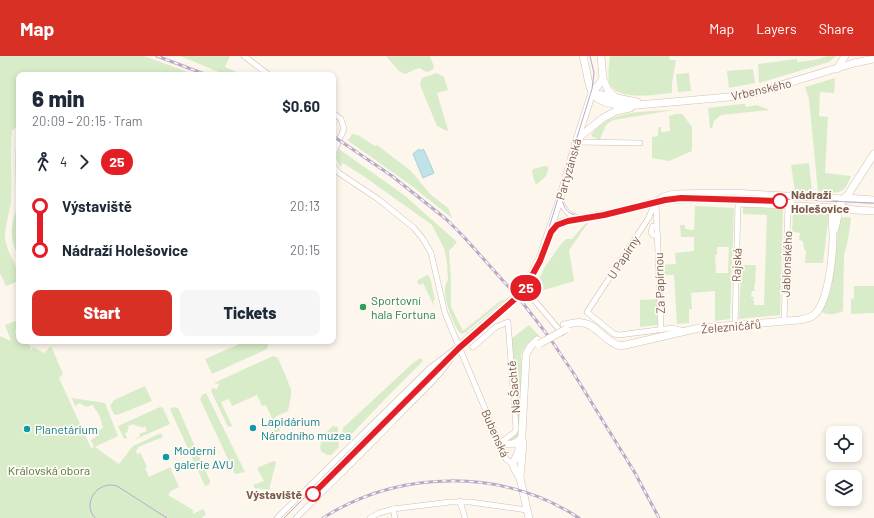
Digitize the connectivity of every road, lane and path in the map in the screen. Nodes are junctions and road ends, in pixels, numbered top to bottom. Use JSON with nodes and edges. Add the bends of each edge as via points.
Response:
{"nodes":[{"id":1,"x":244,"y":56,"type":"edge"},
{"id":2,"x":583,"y":56,"type":"edge"},
{"id":3,"x":601,"y":56,"type":"edge"},
{"id":4,"x":845,"y":56,"type":"edge"},
{"id":5,"x":863,"y":58,"type":"edge"},
{"id":6,"x":874,"y":59,"type":"edge"},
{"id":7,"x":837,"y":69,"type":"junction"},
{"id":8,"x":265,"y":72,"type":"edge"},
{"id":9,"x":603,"y":79,"type":"junction"},
{"id":10,"x":592,"y":93,"type":"junction"},
{"id":11,"x":619,"y":99,"type":"junction"},
{"id":12,"x":645,"y":103,"type":"junction"},
{"id":13,"x":336,"y":115,"type":"edge"},
{"id":14,"x":576,"y":141,"type":"junction"},
{"id":15,"x":640,"y":143,"type":"dead end"},
{"id":16,"x":336,"y":147,"type":"edge"},
{"id":17,"x":874,"y":154,"type":"edge"},
{"id":18,"x":336,"y":170,"type":"edge"},
{"id":19,"x":791,"y":194,"type":"junction"},
{"id":20,"x":845,"y":198,"type":"junction"},
{"id":21,"x":560,"y":199,"type":"junction"},
{"id":22,"x":874,"y":200,"type":"edge"},
{"id":23,"x":656,"y":201,"type":"junction"},
{"id":24,"x":789,"y":204,"type":"junction"},
{"id":25,"x":838,"y":207,"type":"junction"},
{"id":26,"x":874,"y":211,"type":"edge"},
{"id":27,"x":577,"y":218,"type":"junction"},
{"id":28,"x":653,"y":226,"type":"dead end"},
{"id":29,"x":549,"y":231,"type":"junction"},
{"id":30,"x":658,"y":236,"type":"junction"},
{"id":31,"x":524,"y":288,"type":"junction"},
{"id":32,"x":587,"y":312,"type":"joint"},
{"id":33,"x":784,"y":321,"type":"junction"},
{"id":34,"x":734,"y":325,"type":"junction"},
{"id":35,"x":564,"y":329,"type":"junction"},
{"id":36,"x":661,"y":330,"type":"junction"},
{"id":37,"x":685,"y":331,"type":"junction"},
{"id":38,"x":459,"y":346,"type":"junction"},
{"id":39,"x":472,"y":347,"type":"dead end"},
{"id":40,"x":522,"y":436,"type":"junction"},
{"id":41,"x":498,"y":443,"type":"junction"},
{"id":42,"x":523,"y":450,"type":"junction"},
{"id":43,"x":513,"y":463,"type":"junction"},
{"id":44,"x":520,"y":478,"type":"junction"},
{"id":45,"x":460,"y":501,"type":"junction"},
{"id":46,"x":393,"y":509,"type":"junction"},
{"id":47,"x":527,"y":510,"type":"junction"},
{"id":48,"x":278,"y":518,"type":"edge"},
{"id":49,"x":296,"y":518,"type":"edge"},
{"id":50,"x":370,"y":518,"type":"edge"},
{"id":51,"x":395,"y":518,"type":"edge"},
{"id":52,"x":465,"y":518,"type":"edge"},
{"id":53,"x":529,"y":518,"type":"edge"}],
"edges":[{"from":1,"to":8,"type":"street"},
{"from":2,"to":10,"type":"main road"},
{"from":3,"to":9,"type":"main road"},
{"from":4,"to":7,"type":"main road"},
{"from":5,"to":6,"type":"main road","name":"Vrbenského"},
{"from":5,"to":7,"type":"main road","name":"Vrbenského"},
{"from":7,"to":12,"type":"main road","name":"Vrbenského","via":[[743,95]]},
{"from":9,"to":10,"type":"main road","name":"Partyzánská"},
{"from":9,"to":11,"type":"main road","via":[[608,90]]},
{"from":10,"to":11,"type":"main road","name":"Vrbenského"},
{"from":10,"to":12,"type":"main road","name":"Vrbenského","via":[[599,100],[613,104],[626,106]]},
{"from":10,"to":14,"type":"main road","name":"Partyzánská"},
{"from":11,"to":12,"type":"main road","name":"Vrbenského"},
{"from":12,"to":14,"type":"main road","name":"Vrbenského","via":[[616,111],[603,118]]},
{"from":13,"to":16,"type":"street","via":[[341,119],[344,129]]},
{"from":14,"to":15,"type":"street"},
{"from":14,"to":21,"type":"main road","name":"Partyzánská"},
{"from":17,"to":20,"type":"main road"},
{"from":18,"to":38,"type":"street","name":"Bubenská","via":[[378,199],[414,228],[423,239],[431,254],[445,313]]},
{"from":19,"to":20,"type":"street"},
{"from":19,"to":23,"type":"street","via":[[680,193],[664,196]]},
{"from":19,"to":24,"type":"street","name":"Jablonského"},
{"from":20,"to":22,"type":"main road"},
{"from":20,"to":25,"type":"main road"},
{"from":21,"to":27,"type":"street","via":[[563,209]]},
{"from":21,"to":29,"type":"main road","name":"Partyzánská"},
{"from":23,"to":24,"type":"street","via":[[712,199]]},
{"from":23,"to":27,"type":"street"},
{"from":23,"to":30,"type":"street","name":"Za Papírnou"},
{"from":23,"to":32,"type":"street","name":"U Papírny","via":[[648,219]]},
{"from":24,"to":25,"type":"street"},
{"from":24,"to":33,"type":"street","name":"Jablonského"},
{"from":24,"to":34,"type":"street","name":"Rajská","via":[[738,204]]},
{"from":25,"to":26,"type":"main road"},
{"from":25,"to":33,"type":"main road","name":"Železničářů","via":[[832,216],[833,235],[828,285],[822,302],[816,314],[809,318]]},
{"from":27,"to":29,"type":"street","via":[[559,222]]},
{"from":28,"to":30,"type":"street","name":"Za Papírnou","via":[[651,232]]},
{"from":29,"to":31,"type":"main road","name":"Partyzánská","via":[[540,258]]},
{"from":30,"to":36,"type":"street","name":"Za Papírnou"},
{"from":31,"to":35,"type":"street"},
{"from":31,"to":38,"type":"main road","name":"Partyzánská"},
{"from":32,"to":36,"type":"street","name":"Za Papírnou","via":[[618,335]]},
{"from":33,"to":34,"type":"main road","name":"Železničářů"},
{"from":34,"to":37,"type":"main road","name":"Železničářů"},
{"from":35,"to":37,"type":"main road","name":"Železničářů","via":[[572,323],[582,322],[610,342],[621,346]]},
{"from":35,"to":40,"type":"main road","name":"Železničářů","via":[[528,350]]},
{"from":36,"to":37,"type":"street","name":"Za Papírnou","via":[[673,328]]},
{"from":38,"to":41,"type":"street","name":"Bubenská"},
{"from":38,"to":48,"type":"street","via":[[430,368]]},
{"from":38,"to":49,"type":"street","via":[[452,360]]},
{"from":39,"to":41,"type":"street","name":"Na Šachtě","via":[[496,327],[508,322],[516,428],[515,432]]},
{"from":40,"to":41,"type":"main road","via":[[517,443]]},
{"from":40,"to":42,"type":"main road","name":"Železničářů"},
{"from":40,"to":43,"type":"main road","name":"Železničářů"},
{"from":41,"to":43,"type":"street","name":"Bubenská","via":[[506,459]]},
{"from":42,"to":43,"type":"street"},
{"from":42,"to":44,"type":"main road","name":"Železničářů"},
{"from":43,"to":44,"type":"main road","name":"Bubenská"},
{"from":44,"to":47,"type":"main road","name":"Bubenská"},
{"from":45,"to":46,"type":"street"},
{"from":45,"to":47,"type":"street"},
{"from":45,"to":52,"type":"street"},
{"from":46,"to":50,"type":"street"},
{"from":46,"to":51,"type":"street"},
{"from":47,"to":53,"type":"main road","name":"Bubenská"}]}
